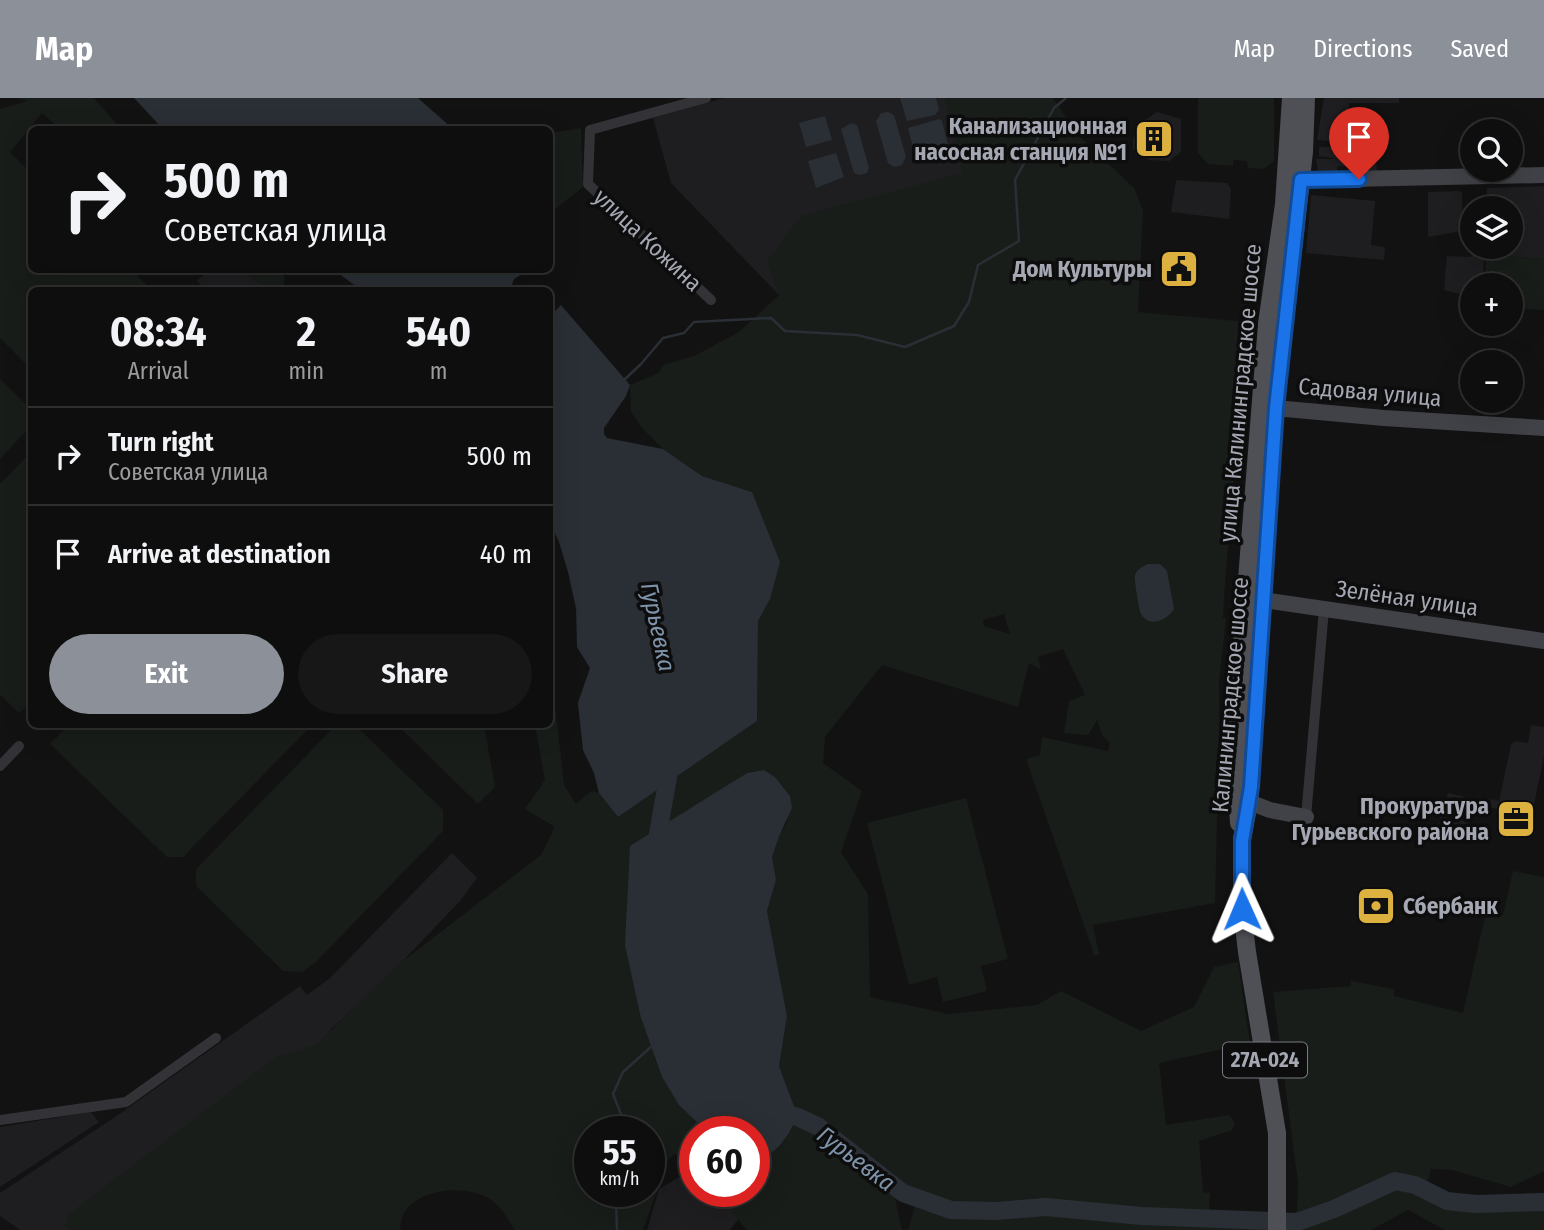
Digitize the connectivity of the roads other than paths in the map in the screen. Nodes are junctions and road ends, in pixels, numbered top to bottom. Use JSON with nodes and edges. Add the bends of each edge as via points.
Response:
{"nodes":[{"id":1,"x":706,"y":98,"type":"edge"},
{"id":2,"x":1291,"y":98,"type":"edge"},
{"id":3,"x":1306,"y":98,"type":"edge"},
{"id":4,"x":1544,"y":175,"type":"edge"},
{"id":5,"x":1294,"y":180,"type":"junction"},
{"id":6,"x":712,"y":300,"type":"dead end"},
{"id":7,"x":1276,"y":408,"type":"junction"},
{"id":8,"x":1544,"y":428,"type":"edge"},
{"id":9,"x":1263,"y":600,"type":"junction"},
{"id":10,"x":1324,"y":609,"type":"junction"},
{"id":11,"x":1544,"y":641,"type":"edge"},
{"id":12,"x":19,"y":746,"type":"dead end"},
{"id":13,"x":0,"y":765,"type":"edge"},
{"id":14,"x":1250,"y":816,"type":"junction"},
{"id":15,"x":1306,"y":817,"type":"joint"},
{"id":16,"x":216,"y":1038,"type":"dead end"},
{"id":17,"x":0,"y":1120,"type":"edge"},
{"id":18,"x":1277,"y":1222,"type":"edge"}],
"edges":[{"from":1,"to":6,"type":"street","name":"улица Кожина","via":[[590,130],[588,184]]},
{"from":2,"to":5,"type":"main road","name":"улица Калининградское шоссе","number":"27А-024"},
{"from":3,"to":5,"type":"main road","name":"улица Калининградское шоссе","number":"27А-024"},
{"from":4,"to":5,"type":"street"},
{"from":5,"to":7,"type":"main road","name":"Калининградское шоссе","number":"27А-024"},
{"from":5,"to":14,"type":"main road","name":"улица Калининградское шоссе","number":"27А-024","via":[[1267,324],[1239,682],[1236,776]]},
{"from":7,"to":8,"type":"street","name":"Садовая улица"},
{"from":7,"to":9,"type":"main road","name":"Калининградское шоссе","number":"27А-024"},
{"from":9,"to":10,"type":"street","name":"Зелёная улица"},
{"from":9,"to":14,"type":"main road","name":"Калининградское шоссе","number":"27А-024"},
{"from":10,"to":11,"type":"street","name":"Зелёная улица"},
{"from":10,"to":15,"type":"street"},
{"from":12,"to":13,"type":"street"},
{"from":14,"to":15,"type":"street"},
{"from":14,"to":18,"type":"main road","name":"Калининградское шоссе","number":"27А-024","via":[[1242,909],[1277,1133]]},
{"from":16,"to":17,"type":"street","via":[[126,1102]]}]}
